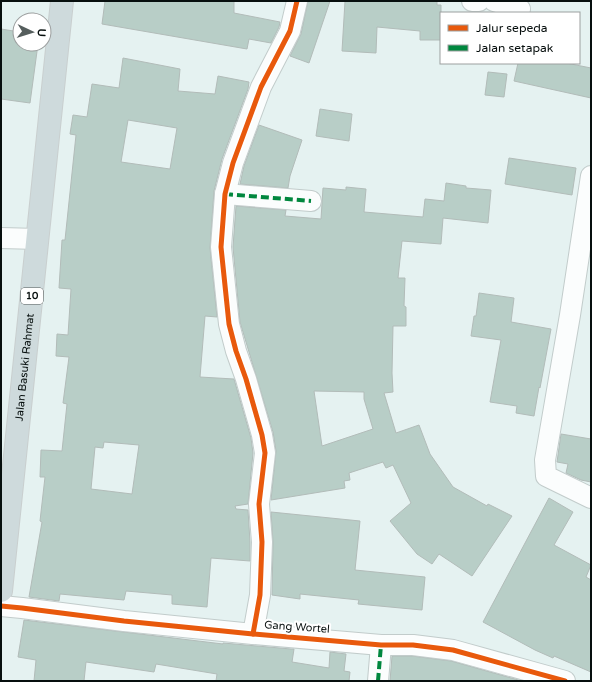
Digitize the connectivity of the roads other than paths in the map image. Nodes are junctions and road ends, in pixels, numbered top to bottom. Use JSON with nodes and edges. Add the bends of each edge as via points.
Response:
{"nodes":[{"id":1,"x":62,"y":1,"type":"edge"},
{"id":2,"x":297,"y":1,"type":"edge"},
{"id":3,"x":472,"y":1,"type":"edge"},
{"id":4,"x":479,"y":1,"type":"edge"},
{"id":5,"x":494,"y":1,"type":"edge"},
{"id":6,"x":520,"y":9,"type":"dead end"},
{"id":7,"x":591,"y":176,"type":"edge"},
{"id":8,"x":225,"y":194,"type":"junction"},
{"id":9,"x":311,"y":201,"type":"dead end"},
{"id":10,"x":1,"y":238,"type":"edge"},
{"id":11,"x":38,"y":239,"type":"junction"},
{"id":12,"x":591,"y":498,"type":"edge"},
{"id":13,"x":1,"y":591,"type":"edge"},
{"id":14,"x":1,"y":606,"type":"edge"},
{"id":15,"x":253,"y":634,"type":"junction"},
{"id":16,"x":381,"y":645,"type":"junction"},
{"id":17,"x":534,"y":677,"type":"edge"},
{"id":18,"x":378,"y":681,"type":"edge"},
{"id":19,"x":565,"y":681,"type":"edge"}],
"edges":[{"from":1,"to":11,"type":"highway","name":"Jalan Basuki Rahmat","number":"10"},
{"from":2,"to":8,"type":"street","via":[[290,31],[261,87],[233,163]]},
{"from":3,"to":4,"type":"street"},
{"from":5,"to":6,"type":"street"},
{"from":7,"to":12,"type":"street","via":[[544,460],[546,476]]},
{"from":8,"to":9,"type":"street"},
{"from":8,"to":15,"type":"street","via":[[221,247],[229,324],[265,453],[259,504],[262,542],[260,595]]},
{"from":10,"to":11,"type":"street"},
{"from":11,"to":13,"type":"highway","name":"Jalan Basuki Rahmat","number":"10"},
{"from":14,"to":15,"type":"street","name":"Gang Wortel"},
{"from":15,"to":16,"type":"street","name":"Gang Wortel"},
{"from":16,"to":17,"type":"street","name":"Gang Wortel","via":[[453,650]]},
{"from":16,"to":18,"type":"street"},
{"from":17,"to":19,"type":"street","name":"Gang Wortel"}]}
